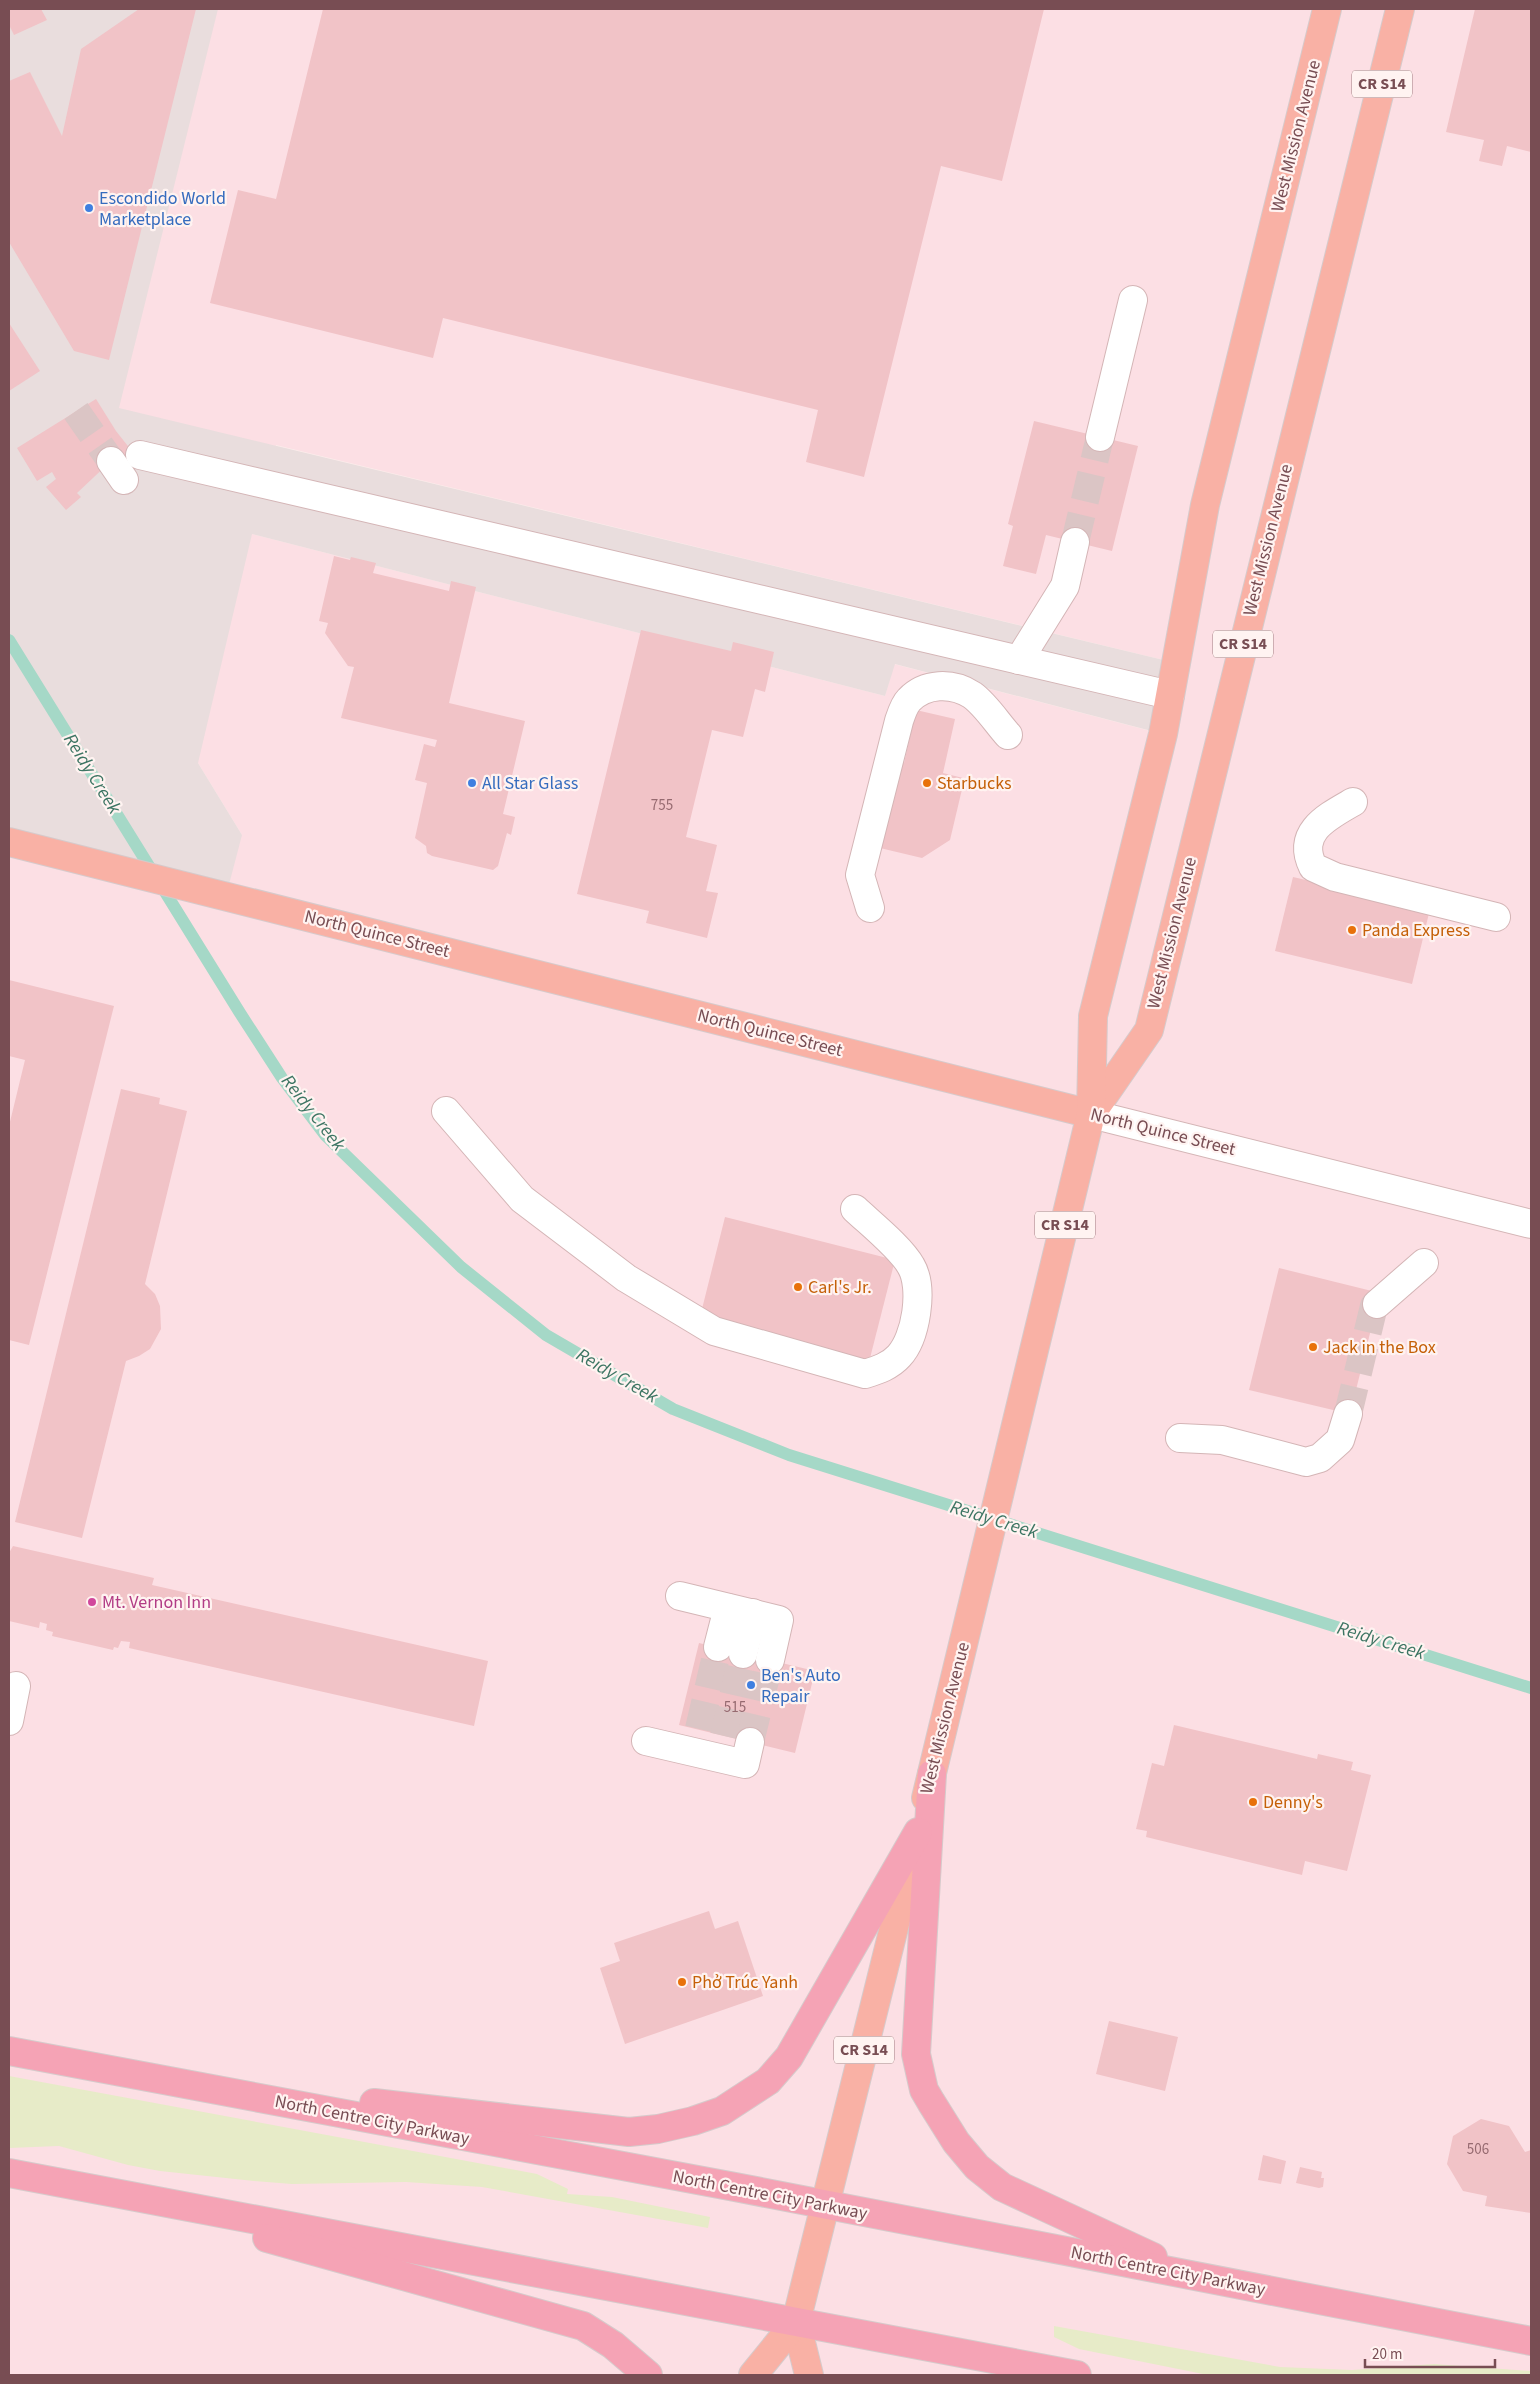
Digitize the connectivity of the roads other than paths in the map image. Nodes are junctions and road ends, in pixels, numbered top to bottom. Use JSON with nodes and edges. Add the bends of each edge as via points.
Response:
{"nodes":[{"id":1,"x":1327,"y":9,"type":"edge"},
{"id":2,"x":1400,"y":9,"type":"edge"},
{"id":3,"x":1133,"y":300,"type":"dead end"},
{"id":4,"x":1100,"y":437,"type":"tunnel mouth"},
{"id":5,"x":140,"y":455,"type":"tunnel mouth"},
{"id":6,"x":1075,"y":542,"type":"tunnel mouth"},
{"id":7,"x":1019,"y":660,"type":"junction"},
{"id":8,"x":1170,"y":695,"type":"junction"},
{"id":9,"x":1008,"y":736,"type":"dead end"},
{"id":10,"x":1353,"y":802,"type":"dead end"},
{"id":11,"x":9,"y":842,"type":"edge"},
{"id":12,"x":870,"y":908,"type":"dead end"},
{"id":13,"x":1496,"y":917,"type":"dead end"},
{"id":14,"x":446,"y":1111,"type":"dead end"},
{"id":15,"x":1091,"y":1114,"type":"junction"},
{"id":16,"x":855,"y":1209,"type":"dead end"},
{"id":17,"x":1531,"y":1224,"type":"edge"},
{"id":18,"x":1424,"y":1263,"type":"dead end"},
{"id":19,"x":1377,"y":1304,"type":"tunnel mouth"},
{"id":20,"x":1348,"y":1414,"type":"tunnel mouth"},
{"id":21,"x":1180,"y":1438,"type":"dead end"},
{"id":22,"x":680,"y":1596,"type":"dead end"},
{"id":23,"x":740,"y":1611,"type":"junction"},
{"id":24,"x":731,"y":1651,"type":"tunnel mouth"},
{"id":25,"x":770,"y":1660,"type":"tunnel mouth"},
{"id":26,"x":16,"y":1686,"type":"dead end"},
{"id":27,"x":9,"y":1721,"type":"edge"},
{"id":28,"x":646,"y":1741,"type":"dead end"},
{"id":29,"x":750,"y":1742,"type":"tunnel mouth"},
{"id":30,"x":932,"y":1774,"type":"junction"},
{"id":31,"x":918,"y":1832,"type":"junction"},
{"id":32,"x":9,"y":2051,"type":"edge"},
{"id":33,"x":156,"y":2079,"type":"junction"},
{"id":34,"x":9,"y":2173,"type":"edge"},
{"id":35,"x":137,"y":2197,"type":"junction"},
{"id":36,"x":825,"y":2206,"type":"junction"},
{"id":37,"x":1196,"y":2276,"type":"junction"},
{"id":38,"x":1422,"y":2320,"type":"junction"},
{"id":39,"x":796,"y":2322,"type":"junction"},
{"id":40,"x":1531,"y":2328,"type":"edge"},
{"id":41,"x":1531,"y":2341,"type":"edge"},
{"id":42,"x":648,"y":2375,"type":"edge"},
{"id":43,"x":753,"y":2375,"type":"edge"},
{"id":44,"x":809,"y":2375,"type":"edge"},
{"id":45,"x":1077,"y":2375,"type":"edge"}],
"edges":[{"from":1,"to":8,"type":"main road","name":"West Mission Avenue","number":"CR S14","via":[[1206,505]]},
{"from":2,"to":15,"type":"main road","name":"West Mission Avenue","number":"CR S14","via":[[1149,1030]]},
{"from":3,"to":4,"type":"street"},
{"from":5,"to":7,"type":"street"},
{"from":6,"to":7,"type":"street","via":[[1065,586]]},
{"from":7,"to":8,"type":"street"},
{"from":8,"to":15,"type":"main road","name":"West Mission Avenue","number":"CR S14","via":[[1093,1016]]},
{"from":9,"to":12,"type":"street","via":[[972,695],[958,689],[941,685],[924,688],[908,701],[898,721],[860,874]]},
{"from":10,"to":13,"type":"street","via":[[1320,821],[1312,832],[1307,855],[1313,867],[1335,877]]},
{"from":11,"to":15,"type":"main road","name":"North Quince Street"},
{"from":14,"to":16,"type":"street","via":[[522,1199],[626,1278],[714,1331],[866,1374],[885,1367],[899,1356],[908,1341],[919,1294],[911,1264]]},
{"from":15,"to":17,"type":"street","name":"North Quince Street"},
{"from":15,"to":30,"type":"main road","name":"West Mission Avenue","number":"CR S14"},
{"from":18,"to":19,"type":"street"},
{"from":20,"to":21,"type":"street","via":[[1340,1440],[1320,1458],[1306,1462],[1222,1440]]},
{"from":22,"to":23,"type":"street"},
{"from":23,"to":24,"type":"street"},
{"from":23,"to":25,"type":"street","via":[[779,1620]]},
{"from":26,"to":27,"type":"street"},
{"from":28,"to":29,"type":"street","via":[[709,1744],[745,1764]]},
{"from":30,"to":31,"type":"main road","name":"West Mission Avenue","number":"CR S14"},
{"from":30,"to":37,"type":"highway","via":[[916,2054],[927,2096],[956,2142],[977,2167],[1002,2187]]},
{"from":31,"to":33,"type":"highway","via":[[789,2057],[768,2080],[747,2095],[722,2111],[693,2121],[629,2132]]},
{"from":31,"to":36,"type":"main road","name":"West Mission Avenue","number":"CR S14"},
{"from":32,"to":33,"type":"highway","name":"North Centre City Parkway"},
{"from":33,"to":36,"type":"highway","name":"North Centre City Parkway"},
{"from":34,"to":35,"type":"highway"},
{"from":35,"to":39,"type":"highway"},
{"from":35,"to":42,"type":"highway","via":[[308,2250],[583,2326],[614,2345]]},
{"from":36,"to":37,"type":"highway","name":"North Centre City Parkway"},
{"from":36,"to":39,"type":"main road","name":"West Mission Avenue","number":"CR S14"},
{"from":37,"to":38,"type":"highway","name":"North Centre City Parkway"},
{"from":38,"to":40,"type":"highway"},
{"from":38,"to":41,"type":"highway","name":"North Centre City Parkway"},
{"from":39,"to":43,"type":"main road","name":"West Mission Avenue"},
{"from":39,"to":44,"type":"main road","name":"West Mission Avenue"},
{"from":39,"to":45,"type":"highway"}]}
